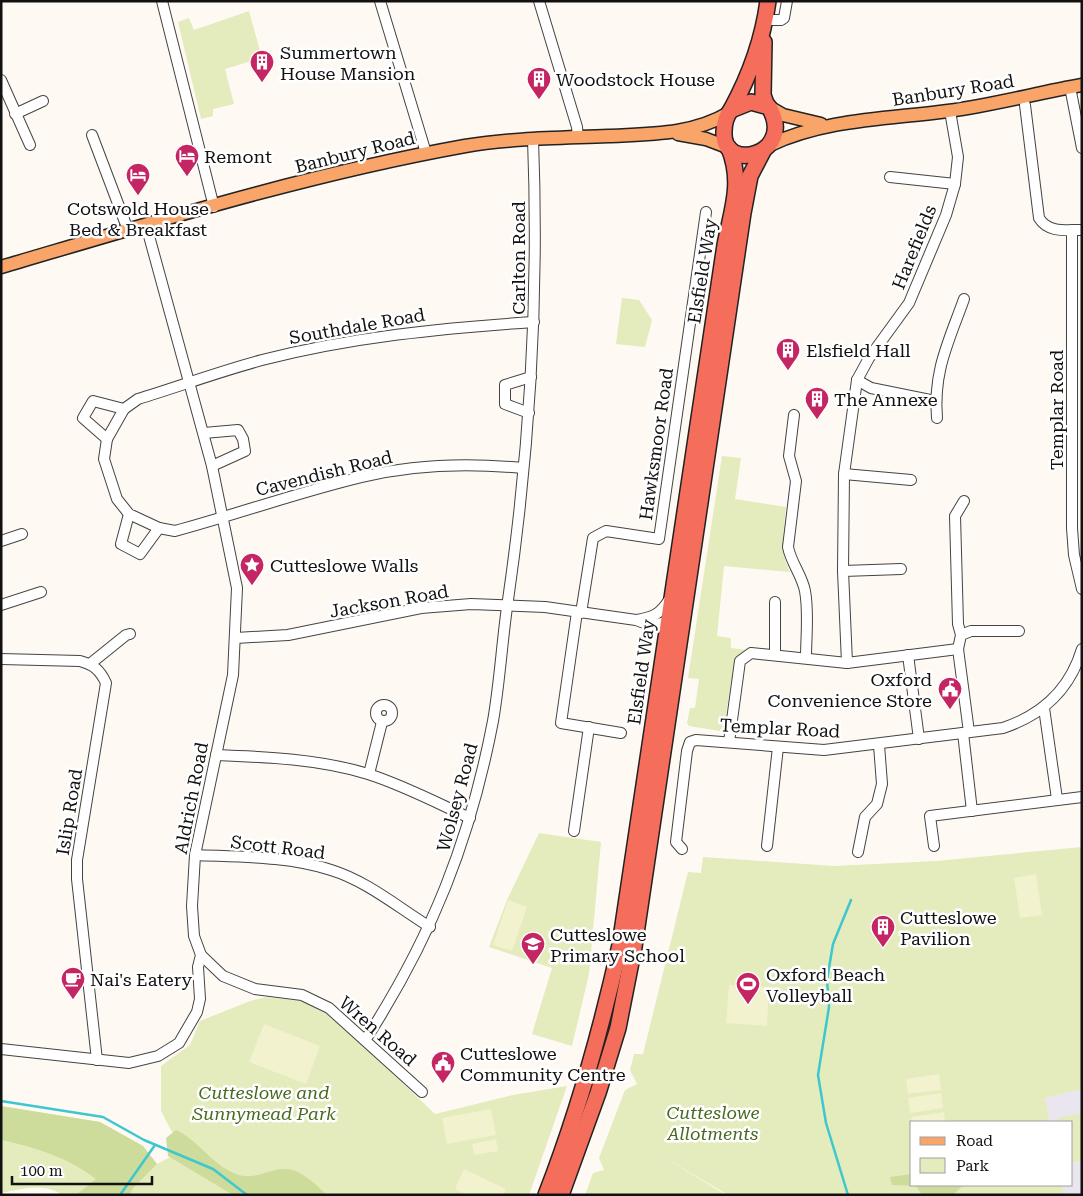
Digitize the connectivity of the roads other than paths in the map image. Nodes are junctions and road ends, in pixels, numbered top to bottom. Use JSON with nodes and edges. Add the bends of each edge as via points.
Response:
{"nodes":[{"id":1,"x":162,"y":1,"type":"edge"},
{"id":2,"x":380,"y":1,"type":"edge"},
{"id":3,"x":539,"y":1,"type":"edge"},
{"id":4,"x":768,"y":1,"type":"edge"},
{"id":5,"x":787,"y":1,"type":"edge"},
{"id":6,"x":765,"y":23,"type":"junction"},
{"id":7,"x":1,"y":80,"type":"edge"},
{"id":8,"x":1076,"y":86,"type":"edge"},
{"id":9,"x":4,"y":96,"type":"edge"},
{"id":10,"x":43,"y":101,"type":"dead end"},
{"id":11,"x":768,"y":107,"type":"junction"},
{"id":12,"x":1025,"y":107,"type":"dead end"},
{"id":13,"x":950,"y":110,"type":"junction"},
{"id":14,"x":730,"y":111,"type":"junction"},
{"id":15,"x":15,"y":114,"type":"junction"},
{"id":16,"x":828,"y":126,"type":"junction"},
{"id":17,"x":668,"y":133,"type":"junction"},
{"id":18,"x":92,"y":135,"type":"dead end"},
{"id":19,"x":578,"y":137,"type":"junction"},
{"id":20,"x":533,"y":139,"type":"junction"},
{"id":21,"x":30,"y":145,"type":"dead end"},
{"id":22,"x":1082,"y":147,"type":"edge"},
{"id":23,"x":728,"y":148,"type":"junction"},
{"id":24,"x":766,"y":148,"type":"junction"},
{"id":25,"x":426,"y":153,"type":"junction"},
{"id":26,"x":890,"y":176,"type":"dead end"},
{"id":27,"x":955,"y":184,"type":"junction"},
{"id":28,"x":214,"y":207,"type":"junction"},
{"id":29,"x":706,"y":212,"type":"dead end"},
{"id":30,"x":146,"y":225,"type":"junction"},
{"id":31,"x":128,"y":230,"type":"junction"},
{"id":32,"x":1077,"y":230,"type":"edge"},
{"id":33,"x":1,"y":267,"type":"edge"},
{"id":34,"x":964,"y":298,"type":"dead end"},
{"id":35,"x":534,"y":322,"type":"junction"},
{"id":36,"x":531,"y":377,"type":"junction"},
{"id":37,"x":857,"y":380,"type":"junction"},
{"id":38,"x":190,"y":383,"type":"junction"},
{"id":39,"x":936,"y":401,"type":"junction"},
{"id":40,"x":124,"y":409,"type":"junction"},
{"id":41,"x":528,"y":413,"type":"junction"},
{"id":42,"x":794,"y":414,"type":"dead end"},
{"id":43,"x":937,"y":418,"type":"dead end"},
{"id":44,"x":204,"y":433,"type":"junction"},
{"id":45,"x":107,"y":439,"type":"junction"},
{"id":46,"x":212,"y":466,"type":"junction"},
{"id":47,"x":522,"y":468,"type":"junction"},
{"id":48,"x":844,"y":474,"type":"junction"},
{"id":49,"x":912,"y":480,"type":"dead end"},
{"id":50,"x":964,"y":501,"type":"dead end"},
{"id":51,"x":129,"y":514,"type":"junction"},
{"id":52,"x":224,"y":517,"type":"junction"},
{"id":53,"x":158,"y":528,"type":"junction"},
{"id":54,"x":22,"y":534,"type":"dead end"},
{"id":55,"x":1,"y":540,"type":"edge"},
{"id":56,"x":516,"y":542,"type":"joint"},
{"id":57,"x":901,"y":569,"type":"dead end"},
{"id":58,"x":843,"y":571,"type":"junction"},
{"id":59,"x":1082,"y":589,"type":"edge"},
{"id":60,"x":41,"y":592,"type":"dead end"},
{"id":61,"x":672,"y":596,"type":"junction"},
{"id":62,"x":775,"y":602,"type":"dead end"},
{"id":63,"x":507,"y":604,"type":"junction"},
{"id":64,"x":1,"y":605,"type":"edge"},
{"id":65,"x":684,"y":610,"type":"junction"},
{"id":66,"x":579,"y":613,"type":"junction"},
{"id":67,"x":636,"y":620,"type":"junction"},
{"id":68,"x":668,"y":622,"type":"junction"},
{"id":69,"x":1020,"y":631,"type":"dead end"},
{"id":70,"x":130,"y":634,"type":"dead end"},
{"id":71,"x":962,"y":635,"type":"junction"},
{"id":72,"x":236,"y":638,"type":"junction"},
{"id":73,"x":958,"y":649,"type":"junction"},
{"id":74,"x":1082,"y":649,"type":"edge"},
{"id":75,"x":775,"y":654,"type":"junction"},
{"id":76,"x":908,"y":655,"type":"junction"},
{"id":77,"x":806,"y":658,"type":"junction"},
{"id":78,"x":1,"y":659,"type":"edge"},
{"id":79,"x":847,"y":663,"type":"junction"},
{"id":80,"x":90,"y":664,"type":"junction"},
{"id":81,"x":1044,"y":708,"type":"junction"},
{"id":82,"x":382,"y":722,"type":"dead end"},
{"id":83,"x":589,"y":727,"type":"junction"},
{"id":84,"x":966,"y":732,"type":"junction"},
{"id":85,"x":621,"y":733,"type":"dead end"},
{"id":86,"x":919,"y":739,"type":"junction"},
{"id":87,"x":729,"y":742,"type":"junction"},
{"id":88,"x":879,"y":745,"type":"junction"},
{"id":89,"x":778,"y":747,"type":"junction"},
{"id":90,"x":216,"y":755,"type":"junction"},
{"id":91,"x":369,"y":774,"type":"junction"},
{"id":92,"x":1082,"y":797,"type":"edge"},
{"id":93,"x":1057,"y":799,"type":"junction"},
{"id":94,"x":972,"y":811,"type":"junction"},
{"id":95,"x":470,"y":818,"type":"junction"},
{"id":96,"x":574,"y":831,"type":"dead end"},
{"id":97,"x":767,"y":846,"type":"dead end"},
{"id":98,"x":934,"y":846,"type":"dead end"},
{"id":99,"x":682,"y":849,"type":"dead end"},
{"id":100,"x":858,"y":852,"type":"dead end"},
{"id":101,"x":196,"y":855,"type":"junction"},
{"id":102,"x":430,"y":928,"type":"junction"},
{"id":103,"x":201,"y":955,"type":"junction"},
{"id":104,"x":366,"y":1040,"type":"junction"},
{"id":105,"x":1,"y":1049,"type":"edge"},
{"id":106,"x":97,"y":1060,"type":"junction"},
{"id":107,"x":422,"y":1092,"type":"dead end"},
{"id":108,"x":546,"y":1195,"type":"edge"},
{"id":109,"x":561,"y":1195,"type":"edge"}],
"edges":[{"from":1,"to":28,"type":"street"},
{"from":2,"to":25,"type":"street"},
{"from":3,"to":19,"type":"street"},
{"from":4,"to":6,"type":"highway"},
{"from":5,"to":6,"type":"street","via":[[784,18]]},
{"from":6,"to":11,"type":"highway","via":[[763,89]]},
{"from":6,"to":14,"type":"highway","via":[[744,87]]},
{"from":7,"to":9,"type":"street"},
{"from":8,"to":13,"type":"main road","name":"Banbury Road"},
{"from":8,"to":22,"type":"street"},
{"from":9,"to":15,"type":"street"},
{"from":10,"to":15,"type":"street"},
{"from":11,"to":14,"type":"highway","via":[[750,102]]},
{"from":11,"to":16,"type":"main road","name":"Banbury Road","via":[[793,118]]},
{"from":11,"to":24,"type":"highway","via":[[775,124]]},
{"from":12,"to":32,"type":"street","via":[[1039,218],[1043,226],[1052,229]]},
{"from":13,"to":16,"type":"main road","name":"Banbury Road"},
{"from":13,"to":27,"type":"street","name":"Harefields","via":[[958,157]]},
{"from":14,"to":17,"type":"main road","name":"Banbury Road","via":[[704,125]]},
{"from":14,"to":23,"type":"highway","via":[[724,135]]},
{"from":15,"to":21,"type":"street"},
{"from":16,"to":24,"type":"main road","name":"Banbury Road","via":[[797,132]]},
{"from":17,"to":19,"type":"main road","name":"Banbury Road"},
{"from":17,"to":23,"type":"main road","name":"Banbury Road","via":[[706,139]]},
{"from":18,"to":31,"type":"street"},
{"from":19,"to":20,"type":"main road","name":"Banbury Road"},
{"from":20,"to":25,"type":"main road","name":"Banbury Road","via":[[495,141]]},
{"from":20,"to":35,"type":"street","name":"Carlton Road"},
{"from":23,"to":24,"type":"highway","via":[[754,156]]},
{"from":23,"to":61,"type":"highway","name":"Elsfield Way","via":[[737,170],[736,190]]},
{"from":24,"to":65,"type":"highway","name":"Elsfield Way","via":[[750,176],[745,198]]},
{"from":25,"to":28,"type":"main road","name":"Banbury Road"},
{"from":26,"to":27,"type":"street"},
{"from":27,"to":37,"type":"street","name":"Harefields","via":[[946,215],[909,303]]},
{"from":28,"to":30,"type":"main road","name":"Banbury Road"},
{"from":29,"to":66,"type":"street","name":"Hawksmoor Road","via":[[659,538],[606,531],[593,538]]},
{"from":30,"to":31,"type":"main road","name":"Banbury Road"},
{"from":30,"to":38,"type":"street","name":"Aldrich Road"},
{"from":31,"to":33,"type":"main road","name":"Banbury Road"},
{"from":32,"to":59,"type":"street","name":"Templar Road","via":[[1072,528]]},
{"from":34,"to":39,"type":"street","via":[[942,355]]},
{"from":35,"to":36,"type":"street","name":"Carlton Road"},
{"from":35,"to":38,"type":"street","name":"Southdale Road","via":[[445,328],[344,342],[262,360]]},
{"from":36,"to":41,"type":"street","name":"Carlton Road"},
{"from":36,"to":41,"type":"street","via":[[505,385],[505,404]]},
{"from":37,"to":39,"type":"street","via":[[870,388]]},
{"from":37,"to":48,"type":"street","name":"Harefields"},
{"from":38,"to":40,"type":"street","name":"Southdale Road","via":[[138,399]]},
{"from":38,"to":44,"type":"street","name":"Aldrich Road"},
{"from":39,"to":43,"type":"street"},
{"from":40,"to":45,"type":"street"},
{"from":40,"to":45,"type":"street","via":[[93,401],[83,418]]},
{"from":41,"to":47,"type":"street","name":"Carlton Road"},
{"from":42,"to":77,"type":"street","via":[[789,456],[796,481],[788,547],[806,593]]},
{"from":44,"to":46,"type":"street","name":"Aldrich Road"},
{"from":44,"to":46,"type":"street","via":[[238,430],[243,439],[245,451]]},
{"from":45,"to":51,"type":"street","via":[[104,459],[117,499]]},
{"from":46,"to":52,"type":"street","name":"Aldrich Road"},
{"from":47,"to":52,"type":"street","name":"Cavendish Road","via":[[481,464],[392,472],[363,477]]},
{"from":47,"to":56,"type":"street","name":"Carlton Road"},
{"from":48,"to":49,"type":"street"},
{"from":48,"to":58,"type":"street","name":"Harefields"},
{"from":50,"to":71,"type":"street","via":[[956,516],[958,624]]},
{"from":51,"to":53,"type":"street"},
{"from":51,"to":53,"type":"street","via":[[121,544],[140,554]]},
{"from":52,"to":53,"type":"street","name":"Cavendish Road","via":[[175,530]]},
{"from":52,"to":72,"type":"street","name":"Aldrich Road","via":[[238,588]]},
{"from":54,"to":55,"type":"street"},
{"from":56,"to":63,"type":"street","name":"Wolsey Road"},
{"from":57,"to":58,"type":"street"},
{"from":58,"to":79,"type":"street","name":"Harefields"},
{"from":60,"to":64,"type":"street"},
{"from":61,"to":67,"type":"street","name":"Jackson Road","via":[[655,617]]},
{"from":61,"to":68,"type":"highway","name":"Elsfield Way"},
{"from":62,"to":75,"type":"street"},
{"from":63,"to":66,"type":"street","name":"Jackson Road"},
{"from":63,"to":72,"type":"street","name":"Jackson Road","via":[[421,608],[288,635]]},
{"from":63,"to":95,"type":"street","name":"Wolsey Road","via":[[493,718]]},
{"from":65,"to":68,"type":"street"},
{"from":65,"to":109,"type":"highway","name":"Elsfield Way","via":[[644,892],[619,1019],[598,1093]]},
{"from":66,"to":67,"type":"street","name":"Jackson Road"},
{"from":66,"to":83,"type":"street","via":[[561,723]]},
{"from":67,"to":68,"type":"street","name":"Jackson Road","via":[[652,626]]},
{"from":68,"to":108,"type":"highway","name":"Elsfield Way","via":[[620,945],[602,1024]]},
{"from":69,"to":71,"type":"street","via":[[971,631]]},
{"from":70,"to":80,"type":"street"},
{"from":71,"to":73,"type":"street"},
{"from":72,"to":90,"type":"street","name":"Aldrich Road"},
{"from":73,"to":76,"type":"street"},
{"from":73,"to":84,"type":"street"},
{"from":74,"to":81,"type":"street","name":"Templar Road","via":[[1078,663],[1061,692]]},
{"from":75,"to":77,"type":"street"},
{"from":75,"to":87,"type":"street","via":[[751,653],[740,661]]},
{"from":76,"to":79,"type":"street"},
{"from":76,"to":86,"type":"street"},
{"from":77,"to":79,"type":"street"},
{"from":78,"to":80,"type":"street"},
{"from":80,"to":106,"type":"street","name":"Islip Road","via":[[99,670],[106,683],[77,860],[77,878]]},
{"from":81,"to":84,"type":"street","name":"Templar Road","via":[[1003,728]]},
{"from":81,"to":93,"type":"street"},
{"from":82,"to":91,"type":"street"},
{"from":83,"to":85,"type":"street"},
{"from":83,"to":96,"type":"street"},
{"from":84,"to":86,"type":"street","name":"Templar Road"},
{"from":84,"to":94,"type":"street"},
{"from":86,"to":88,"type":"street","name":"Templar Road"},
{"from":87,"to":89,"type":"street","name":"Templar Road"},
{"from":87,"to":99,"type":"street","name":"Templar Road","via":[[690,742],[676,842]]},
{"from":88,"to":89,"type":"street","name":"Templar Road","via":[[824,750]]},
{"from":88,"to":100,"type":"street","via":[[882,784],[877,804],[865,817]]},
{"from":89,"to":97,"type":"street"},
{"from":90,"to":91,"type":"street","via":[[284,758]]},
{"from":90,"to":101,"type":"street","name":"Aldrich Road"},
{"from":91,"to":95,"type":"street"},
{"from":92,"to":93,"type":"street"},
{"from":93,"to":94,"type":"street"},
{"from":94,"to":98,"type":"street","via":[[930,816]]},
{"from":95,"to":102,"type":"street","name":"Wolsey Road"},
{"from":101,"to":102,"type":"street","name":"Scott Road","via":[[271,859],[333,870],[363,884]]},
{"from":101,"to":103,"type":"street","name":"Aldrich Road","via":[[192,906],[194,936]]},
{"from":102,"to":104,"type":"street","name":"Wolsey Road"},
{"from":103,"to":104,"type":"street","name":"Wren Road","via":[[223,976],[255,989],[302,995],[329,1008]]},
{"from":103,"to":106,"type":"street","name":"Aldrich Road","via":[[197,1012],[179,1043],[158,1056],[129,1063]]},
{"from":104,"to":107,"type":"street","name":"Wren Road"},
{"from":105,"to":106,"type":"street"}]}
